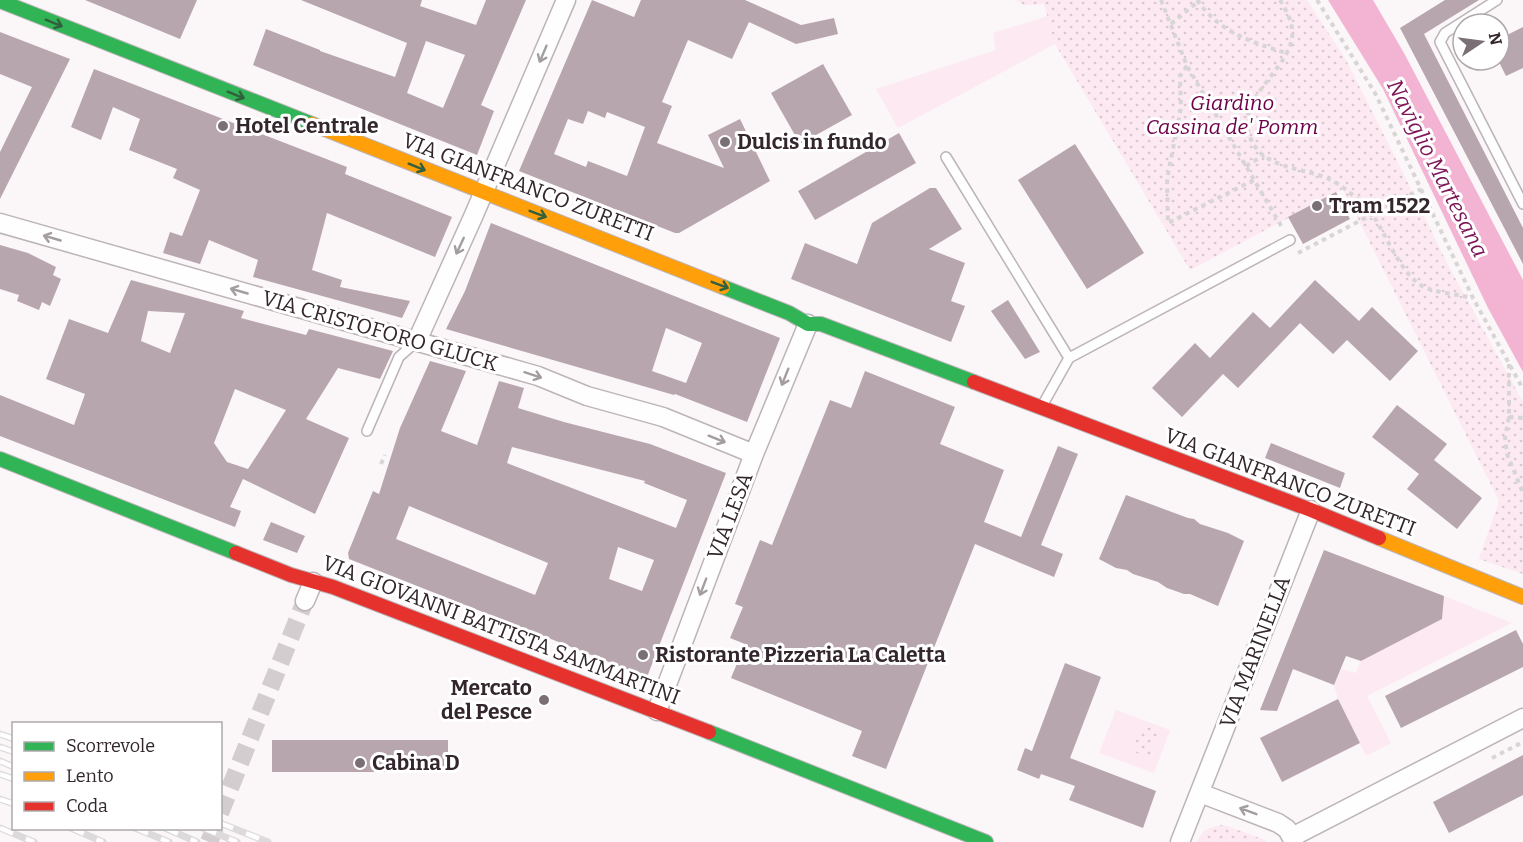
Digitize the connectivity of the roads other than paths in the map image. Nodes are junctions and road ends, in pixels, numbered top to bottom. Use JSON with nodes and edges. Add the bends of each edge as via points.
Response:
{"nodes":[{"id":1,"x":566,"y":0,"type":"edge"},
{"id":2,"x":1497,"y":0,"type":"edge"},
{"id":3,"x":0,"y":1,"type":"edge"},
{"id":4,"x":946,"y":157,"type":"dead end"},
{"id":5,"x":484,"y":192,"type":"junction"},
{"id":6,"x":1523,"y":204,"type":"edge"},
{"id":7,"x":0,"y":223,"type":"edge"},
{"id":8,"x":1290,"y":240,"type":"road end"},
{"id":9,"x":808,"y":324,"type":"junction"},
{"id":10,"x":417,"y":341,"type":"junction"},
{"id":11,"x":1069,"y":358,"type":"junction"},
{"id":12,"x":1041,"y":408,"type":"junction"},
{"id":13,"x":367,"y":431,"type":"dead end"},
{"id":14,"x":754,"y":454,"type":"junction"},
{"id":15,"x":0,"y":459,"type":"edge"},
{"id":16,"x":1311,"y":510,"type":"junction"},
{"id":17,"x":313,"y":582,"type":"junction"},
{"id":18,"x":1523,"y":597,"type":"edge"},
{"id":19,"x":305,"y":601,"type":"tunnel mouth"},
{"id":20,"x":657,"y":711,"type":"junction"},
{"id":21,"x":1523,"y":718,"type":"edge"},
{"id":22,"x":1200,"y":793,"type":"junction"},
{"id":23,"x":1293,"y":840,"type":"edge"},
{"id":24,"x":986,"y":842,"type":"edge"},
{"id":25,"x":1180,"y":842,"type":"edge"}],
"edges":[{"from":1,"to":5,"type":"street","one_way":true},
{"from":2,"to":6,"type":"lane","via":[[1445,33],[1440,42]]},
{"from":3,"to":5,"type":"street","name":"VIA GIANFRANCO ZURETTI","one_way":true},
{"from":4,"to":11,"type":"lane"},
{"from":5,"to":9,"type":"street","name":"VIA GIANFRANCO ZURETTI","one_way":true,"via":[[789,312]]},
{"from":5,"to":10,"type":"street","one_way":true},
{"from":10,"to":7,"type":"street","name":"VIA CRISTOFORO GLUCK","one_way":true},
{"from":8,"to":11,"type":"lane"},
{"from":9,"to":12,"type":"street","name":"VIA GIANFRANCO ZURETTI","via":[[820,324]]},
{"from":9,"to":14,"type":"street","name":"VIA LESA","one_way":true},
{"from":10,"to":13,"type":"lane","via":[[399,357]]},
{"from":10,"to":14,"type":"street","name":"VIA CRISTOFORO GLUCK","one_way":true,"via":[[663,417]]},
{"from":11,"to":12,"type":"lane"},
{"from":12,"to":16,"type":"street","name":"VIA GIANFRANCO ZURETTI"},
{"from":14,"to":20,"type":"street","name":"VIA LESA","one_way":true},
{"from":15,"to":17,"type":"street","name":"VIA GIOVANNI BATTISTA SAMMARTINI"},
{"from":16,"to":18,"type":"street","name":"VIA GIANFRANCO ZURETTI"},
{"from":16,"to":22,"type":"street","name":"VIA MARINELLA"},
{"from":17,"to":19,"type":"street"},
{"from":17,"to":20,"type":"street","name":"VIA GIOVANNI BATTISTA SAMMARTINI"},
{"from":20,"to":24,"type":"street","name":"VIA GIOVANNI BATTISTA SAMMARTINI"},
{"from":21,"to":23,"type":"street"},
{"from":23,"to":22,"type":"street","one_way":true,"via":[[1278,823]]},
{"from":22,"to":25,"type":"street","name":"VIA MARINELLA"}]}
